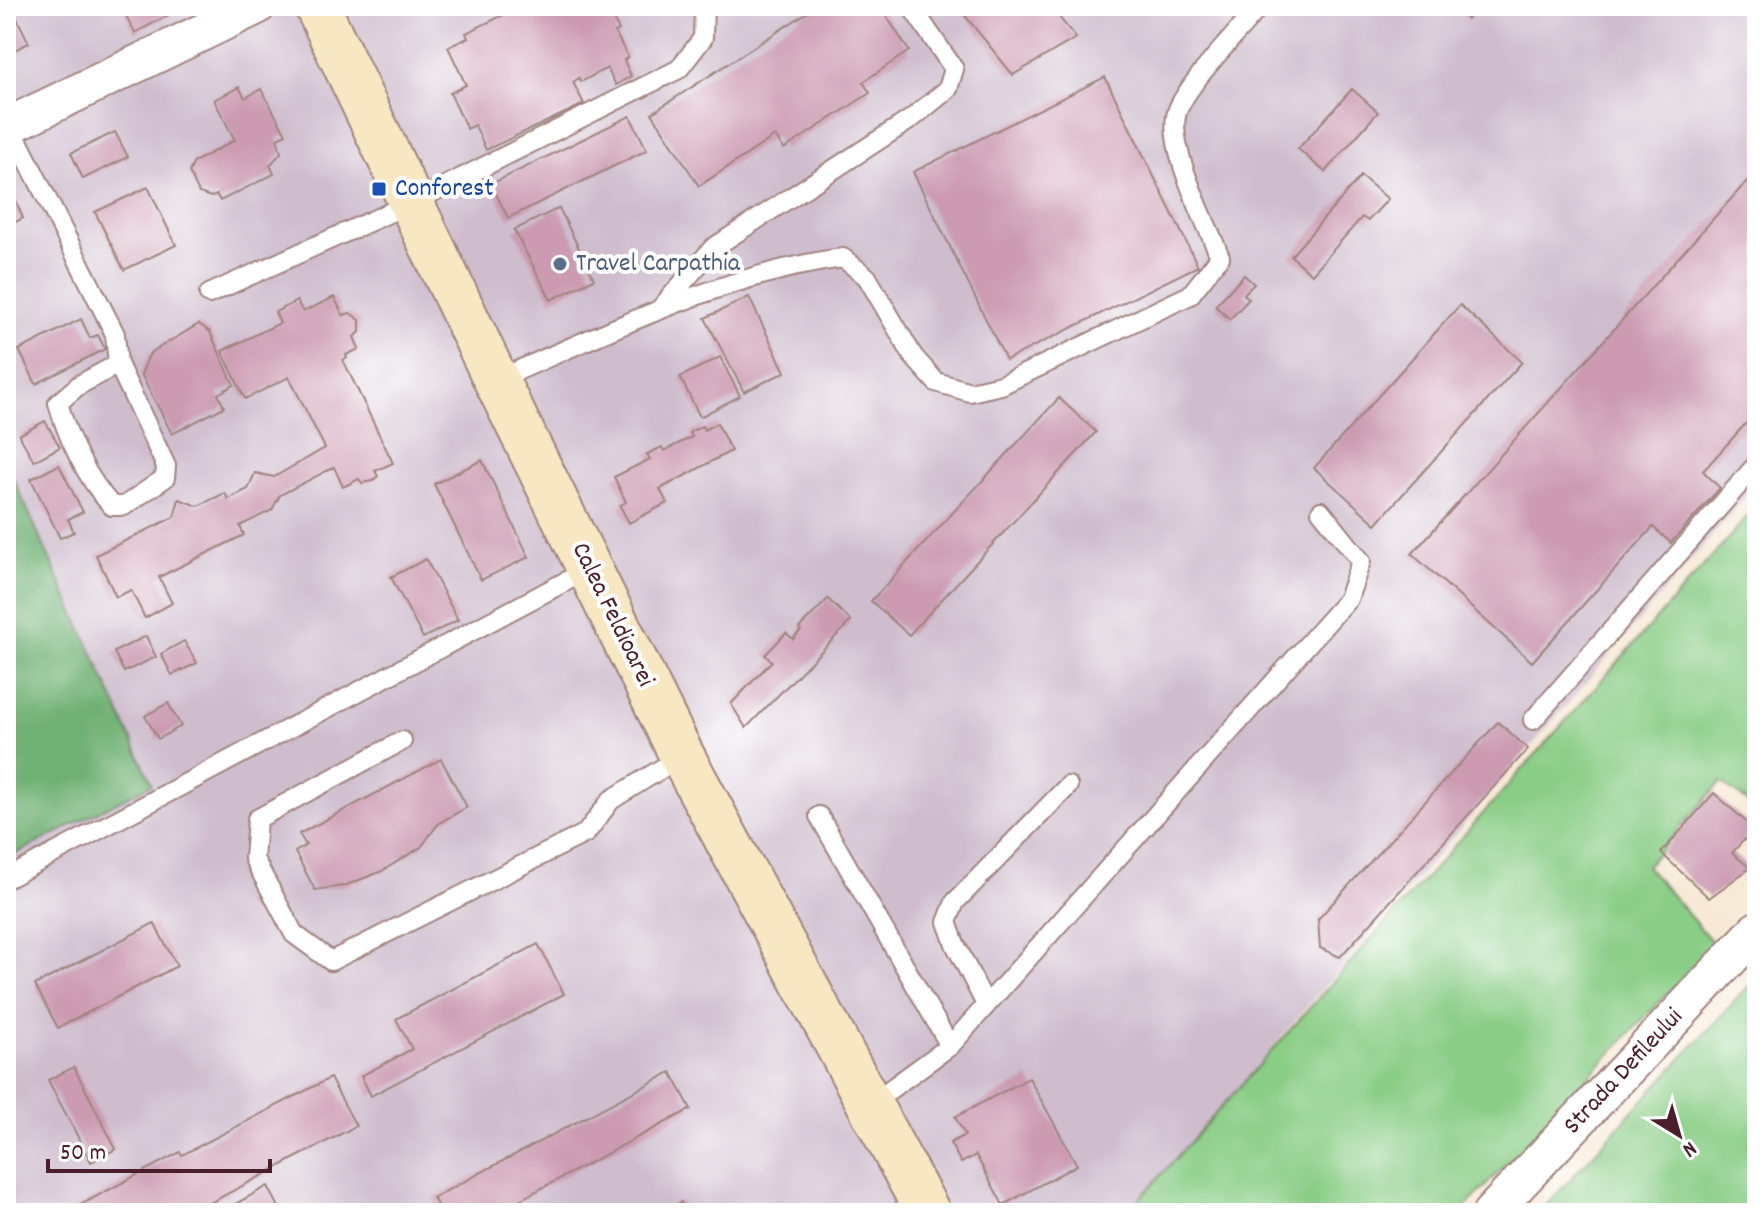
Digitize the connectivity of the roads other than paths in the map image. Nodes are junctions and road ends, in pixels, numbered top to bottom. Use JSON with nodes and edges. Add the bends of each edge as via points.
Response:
{"nodes":[{"id":1,"x":257,"y":6,"type":"edge"},
{"id":2,"x":317,"y":6,"type":"edge"},
{"id":3,"x":704,"y":6,"type":"edge"},
{"id":4,"x":911,"y":6,"type":"edge"},
{"id":5,"x":1260,"y":6,"type":"edge"},
{"id":6,"x":8,"y":126,"type":"edge"},
{"id":7,"x":413,"y":202,"type":"junction"},
{"id":8,"x":209,"y":294,"type":"dead end"},
{"id":9,"x":660,"y":309,"type":"junction"},
{"id":10,"x":118,"y":364,"type":"junction"},
{"id":11,"x":496,"y":380,"type":"junction"},
{"id":12,"x":1757,"y":464,"type":"edge"},
{"id":13,"x":1321,"y":511,"type":"dead end"},
{"id":14,"x":589,"y":569,"type":"junction"},
{"id":15,"x":1533,"y":720,"type":"dead end"},
{"id":16,"x":402,"y":741,"type":"dead end"},
{"id":17,"x":682,"y":756,"type":"junction"},
{"id":18,"x":1068,"y":786,"type":"dead end"},
{"id":19,"x":819,"y":816,"type":"dead end"},
{"id":20,"x":6,"y":879,"type":"edge"},
{"id":21,"x":1757,"y":930,"type":"edge"},
{"id":22,"x":986,"y":1005,"type":"junction"},
{"id":23,"x":950,"y":1046,"type":"junction"},
{"id":24,"x":869,"y":1105,"type":"junction"},
{"id":25,"x":928,"y":1213,"type":"edge"},
{"id":26,"x":1491,"y":1213,"type":"edge"}],
"edges":[{"from":1,"to":6,"type":"street"},
{"from":2,"to":7,"type":"main road","name":"Calea Feldioarei"},
{"from":3,"to":7,"type":"lane","via":[[703,38],[679,69]]},
{"from":4,"to":9,"type":"lane","via":[[954,69],[948,89],[911,119],[713,248]]},
{"from":5,"to":9,"type":"lane","via":[[1176,113],[1175,145],[1220,257],[1190,295],[1001,385],[970,392],[936,382],[913,356],[867,277],[843,258],[799,264]]},
{"from":6,"to":10,"type":"lane","via":[[115,334]]},
{"from":7,"to":8,"type":"lane"},
{"from":7,"to":11,"type":"main road","name":"Calea Feldioarei"},
{"from":9,"to":11,"type":"lane"},
{"from":10,"to":10,"type":"lane","via":[[166,466],[165,478],[124,506],[112,506],[96,489],[58,403]]},
{"from":11,"to":14,"type":"main road","name":"Calea Feldioarei"},
{"from":12,"to":15,"type":"lane"},
{"from":13,"to":22,"type":"lane","via":[[1361,561],[1348,599]]},
{"from":14,"to":17,"type":"main road","name":"Calea Feldioarei"},
{"from":14,"to":20,"type":"lane"},
{"from":16,"to":17,"type":"lane","via":[[257,819],[254,859],[294,934],[331,961],[586,833],[611,800]]},
{"from":17,"to":24,"type":"main road","name":"Calea Feldioarei"},
{"from":18,"to":22,"type":"lane","via":[[955,902],[947,922]]},
{"from":19,"to":23,"type":"lane"},
{"from":21,"to":26,"type":"street","name":"Strada Defileului"},
{"from":22,"to":23,"type":"lane"},
{"from":23,"to":24,"type":"lane"},
{"from":24,"to":25,"type":"main road","name":"Calea Feldioarei"}]}
